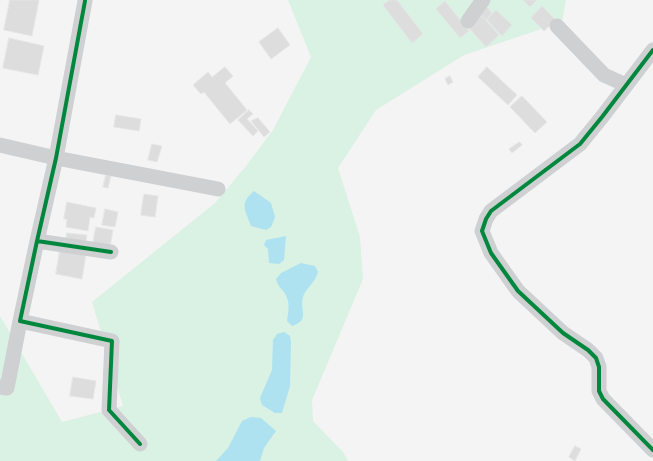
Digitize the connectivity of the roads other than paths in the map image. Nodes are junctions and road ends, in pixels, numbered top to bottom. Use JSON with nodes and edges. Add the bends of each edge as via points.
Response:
{"nodes":[{"id":1,"x":483,"y":0,"type":"edge"},
{"id":2,"x":85,"y":1,"type":"edge"},
{"id":3,"x":468,"y":22,"type":"dead end"},
{"id":4,"x":557,"y":26,"type":"dead end"},
{"id":5,"x":653,"y":50,"type":"edge"},
{"id":6,"x":626,"y":85,"type":"junction"},
{"id":7,"x":0,"y":145,"type":"edge"},
{"id":8,"x":56,"y":158,"type":"junction"},
{"id":9,"x":218,"y":189,"type":"dead end"},
{"id":10,"x":37,"y":241,"type":"junction"},
{"id":11,"x":112,"y":252,"type":"dead end"},
{"id":12,"x":20,"y":321,"type":"junction"},
{"id":13,"x":0,"y":388,"type":"edge"},
{"id":14,"x":140,"y":444,"type":"dead end"},
{"id":15,"x":653,"y":450,"type":"edge"}],
"edges":[{"from":1,"to":3,"type":"street"},
{"from":2,"to":8,"type":"street"},
{"from":4,"to":6,"type":"street","via":[[604,75]]},
{"from":5,"to":6,"type":"street"},
{"from":6,"to":15,"type":"street","via":[[580,144],[491,211],[482,231],[491,253],[518,291],[562,333],[596,358],[599,367],[599,391],[603,399]]},
{"from":7,"to":8,"type":"street"},
{"from":8,"to":9,"type":"street"},
{"from":8,"to":10,"type":"street"},
{"from":10,"to":11,"type":"street"},
{"from":10,"to":12,"type":"street"},
{"from":12,"to":13,"type":"street","via":[[7,388]]},
{"from":12,"to":14,"type":"street","via":[[112,341],[109,410]]}]}
